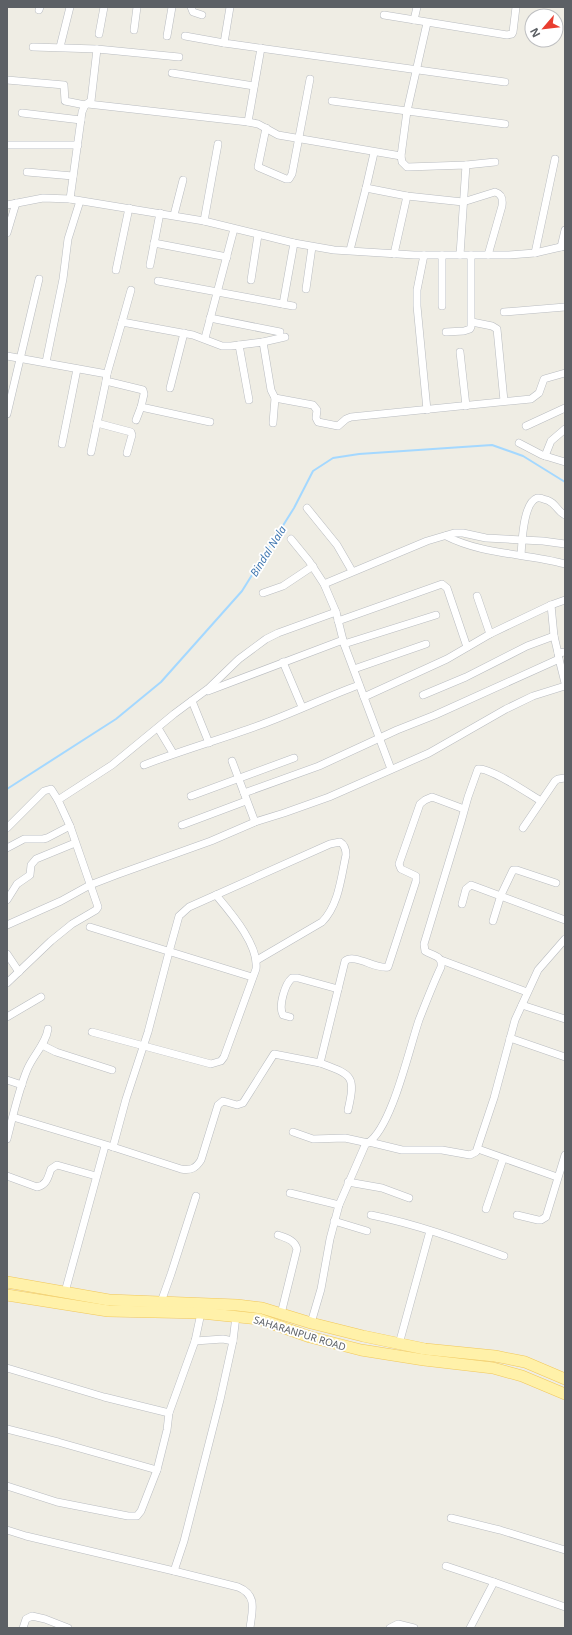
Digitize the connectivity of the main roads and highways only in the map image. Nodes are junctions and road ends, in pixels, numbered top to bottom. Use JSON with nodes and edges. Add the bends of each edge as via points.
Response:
{"nodes":[{"id":1,"x":7,"y":1282,"type":"edge"},
{"id":2,"x":7,"y":1295,"type":"edge"},
{"id":3,"x":108,"y":1306,"type":"junction"},
{"id":4,"x":565,"y":1379,"type":"edge"},
{"id":5,"x":565,"y":1394,"type":"edge"}],
"edges":[{"from":1,"to":3,"type":"main road","name":"SAHARANPUR ROAD","via":[[65,1292]]},
{"from":2,"to":3,"type":"main road","name":"SAHARANPUR ROAD"},
{"from":3,"to":4,"type":"main road","name":"SAHARANPUR ROAD","via":[[161,1302],[262,1308],[311,1323],[399,1344],[525,1362]]},
{"from":3,"to":5,"type":"main road","name":"SAHARANPUR ROAD","via":[[259,1319],[310,1337],[360,1350],[493,1368],[522,1376]]}]}
